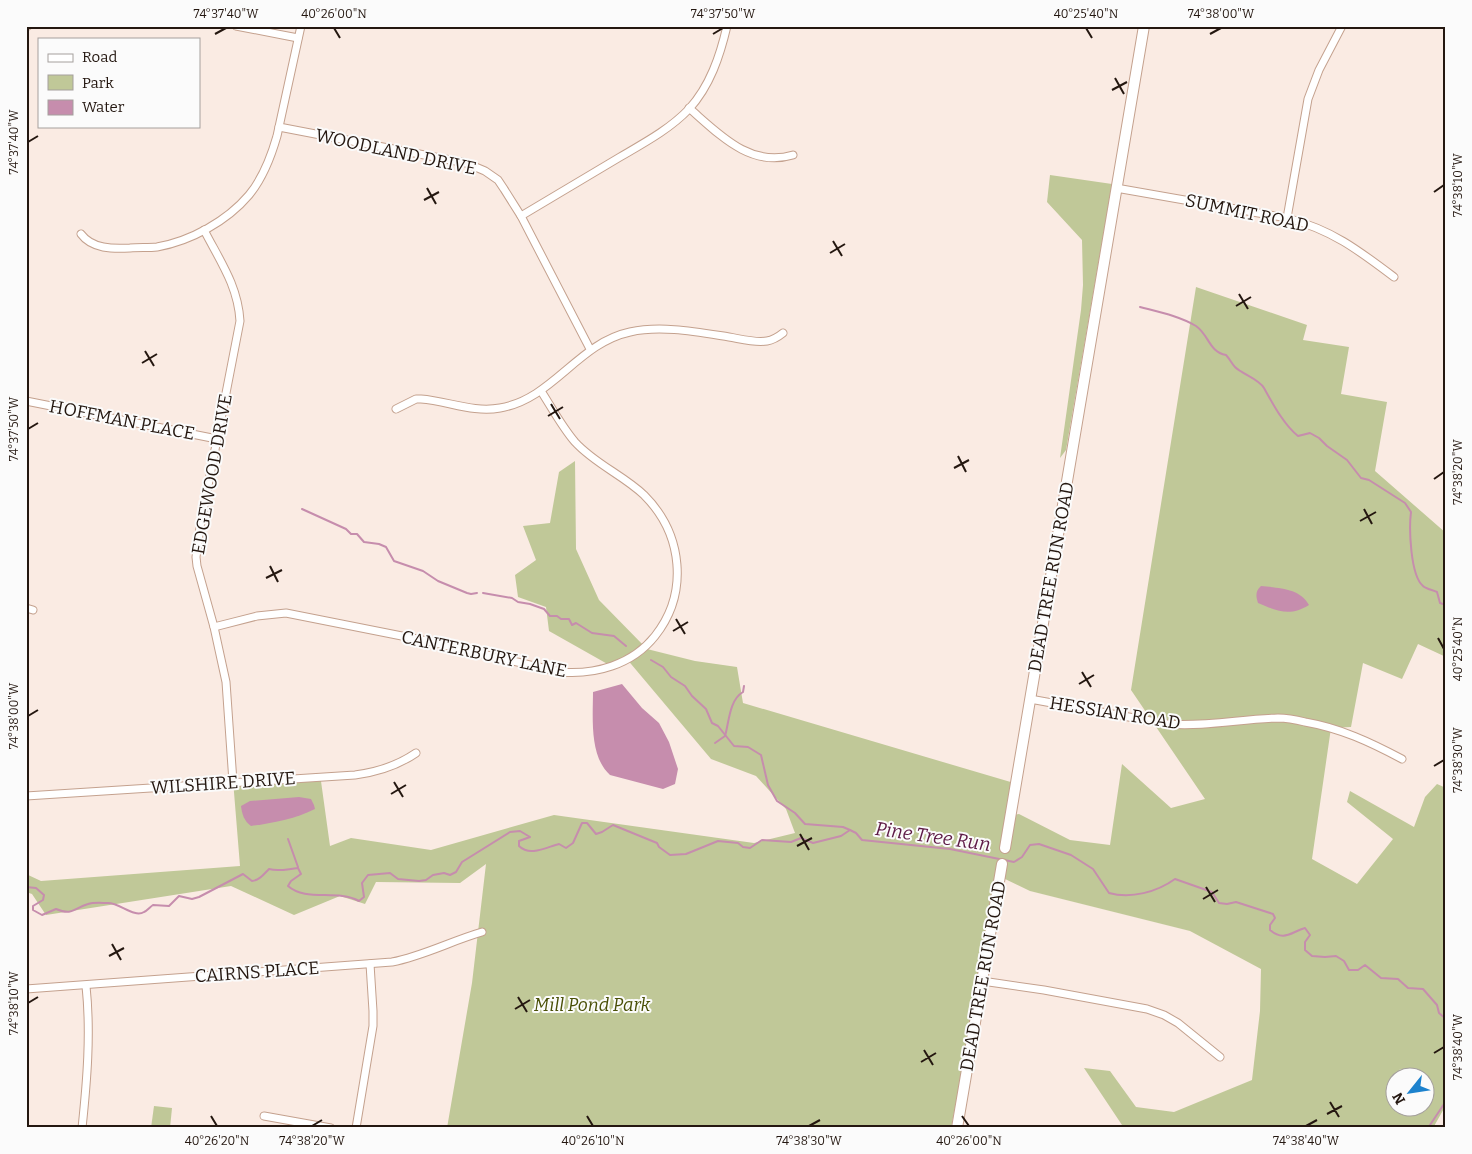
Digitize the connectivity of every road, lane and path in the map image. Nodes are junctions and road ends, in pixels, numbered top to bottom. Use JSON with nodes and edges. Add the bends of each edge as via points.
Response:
{"nodes":[{"id":1,"x":236,"y":26,"type":"edge"},
{"id":2,"x":301,"y":26,"type":"edge"},
{"id":3,"x":727,"y":26,"type":"edge"},
{"id":4,"x":1144,"y":26,"type":"edge"},
{"id":5,"x":1342,"y":26,"type":"edge"},
{"id":6,"x":298,"y":38,"type":"junction"},
{"id":7,"x":689,"y":108,"type":"junction"},
{"id":8,"x":279,"y":127,"type":"junction"},
{"id":9,"x":793,"y":154,"type":"dead end"},
{"id":10,"x":1116,"y":188,"type":"junction"},
{"id":11,"x":521,"y":216,"type":"junction"},
{"id":12,"x":1287,"y":218,"type":"junction"},
{"id":13,"x":204,"y":230,"type":"junction"},
{"id":14,"x":81,"y":234,"type":"dead end"},
{"id":15,"x":1394,"y":277,"type":"dead end"},
{"id":16,"x":783,"y":333,"type":"dead end"},
{"id":17,"x":590,"y":349,"type":"junction"},
{"id":18,"x":541,"y":391,"type":"junction"},
{"id":19,"x":26,"y":401,"type":"edge"},
{"id":20,"x":396,"y":409,"type":"dead end"},
{"id":21,"x":217,"y":439,"type":"junction"},
{"id":22,"x":214,"y":627,"type":"junction"},
{"id":23,"x":1030,"y":699,"type":"junction"},
{"id":24,"x":416,"y":753,"type":"dead end"},
{"id":25,"x":1402,"y":759,"type":"dead end"},
{"id":26,"x":233,"y":782,"type":"junction"},
{"id":27,"x":26,"y":796,"type":"edge"},
{"id":28,"x":1004,"y":848,"type":"joint"},
{"id":29,"x":1002,"y":864,"type":"joint"},
{"id":30,"x":482,"y":932,"type":"dead end"},
{"id":31,"x":370,"y":964,"type":"junction"},
{"id":32,"x":982,"y":981,"type":"junction"},
{"id":33,"x":86,"y":986,"type":"junction"},
{"id":34,"x":26,"y":989,"type":"edge"},
{"id":35,"x":1220,"y":1057,"type":"dead end"},
{"id":36,"x":264,"y":1116,"type":"dead end"},
{"id":37,"x":82,"y":1128,"type":"edge"},
{"id":38,"x":332,"y":1128,"type":"edge"},
{"id":39,"x":356,"y":1128,"type":"edge"},
{"id":40,"x":957,"y":1128,"type":"edge"}],
"edges":[{"from":1,"to":6,"type":"street"},
{"from":2,"to":6,"type":"street"},
{"from":3,"to":7,"type":"street","via":[[714,71]]},
{"from":4,"to":10,"type":"street","name":"DEAD TREE RUN ROAD"},
{"from":5,"to":12,"type":"street","via":[[1318,70],[1308,99]]},
{"from":6,"to":8,"type":"street"},
{"from":7,"to":9,"type":"street","via":[[743,151],[770,158]]},
{"from":7,"to":11,"type":"street","via":[[652,138]]},
{"from":8,"to":11,"type":"street","name":"WOODLAND DRIVE","via":[[466,163],[498,180]]},
{"from":8,"to":13,"type":"street","via":[[272,154],[248,195]]},
{"from":10,"to":12,"type":"street","name":"SUMMIT ROAD"},
{"from":10,"to":23,"type":"street","name":"DEAD TREE RUN ROAD"},
{"from":11,"to":17,"type":"street","name":"WOODLAND DRIVE"},
{"from":12,"to":15,"type":"street","name":"SUMMIT ROAD","via":[[1324,230],[1354,247]]},
{"from":13,"to":14,"type":"street","via":[[157,247],[118,248],[90,243]]},
{"from":13,"to":21,"type":"street","name":"EDGEWOOD DRIVE","via":[[230,278],[239,304],[240,320]]},
{"from":16,"to":17,"type":"street","via":[[774,340],[762,342],[702,333],[642,330],[607,340]]},
{"from":17,"to":18,"type":"street"},
{"from":18,"to":20,"type":"street","via":[[522,402],[500,408],[477,409],[416,399]]},
{"from":18,"to":22,"type":"street","name":"CANTERBURY LANE","via":[[575,441],[643,495],[672,538],[678,573],[676,596],[660,630],[630,658],[598,671],[560,672],[286,612]]},
{"from":19,"to":21,"type":"street","name":"HOFFMAN PLACE"},
{"from":21,"to":22,"type":"street","name":"EDGEWOOD DRIVE","via":[[196,557]]},
{"from":22,"to":26,"type":"street","name":"EDGEWOOD DRIVE","via":[[226,682]]},
{"from":23,"to":25,"type":"street","name":"HESSIAN ROAD","via":[[1186,726],[1280,718],[1296,720],[1327,726],[1364,739]]},
{"from":23,"to":28,"type":"street","name":"DEAD TREE RUN ROAD"},
{"from":24,"to":26,"type":"street","name":"WILSHIRE DRIVE","via":[[401,763],[375,772]]},
{"from":26,"to":27,"type":"street","name":"WILSHIRE DRIVE"},
{"from":28,"to":29,"type":"street","name":"DEAD TREE RUN ROAD"},
{"from":29,"to":32,"type":"street","name":"DEAD TREE RUN ROAD"},
{"from":30,"to":31,"type":"street","name":"CAIRNS PLACE","via":[[413,958]]},
{"from":31,"to":33,"type":"street","name":"CAIRNS PLACE"},
{"from":31,"to":39,"type":"street","via":[[373,1026]]},
{"from":32,"to":35,"type":"street","via":[[1147,1009],[1178,1023]]},
{"from":32,"to":40,"type":"street","name":"DEAD TREE RUN ROAD"},
{"from":33,"to":34,"type":"street","name":"CAIRNS PLACE"},
{"from":33,"to":37,"type":"street","via":[[89,1028]]},
{"from":36,"to":38,"type":"street"}]}
